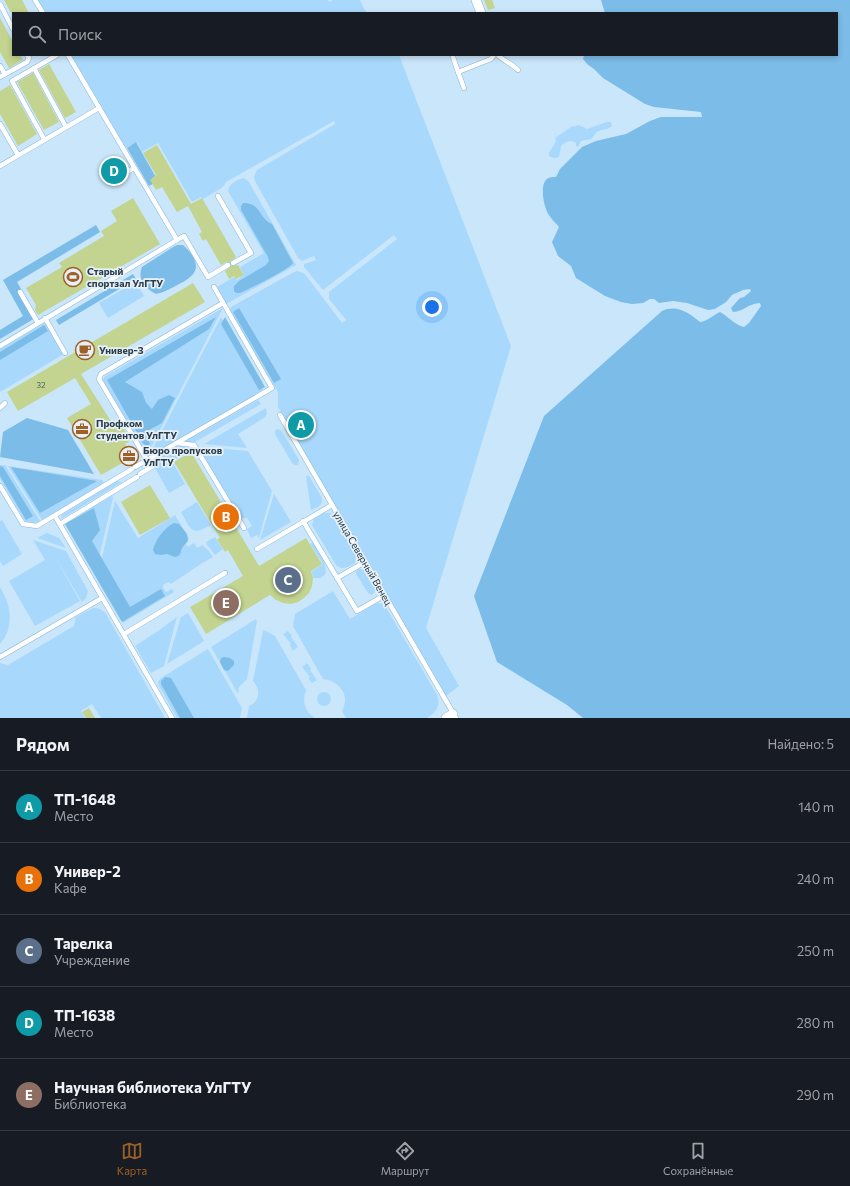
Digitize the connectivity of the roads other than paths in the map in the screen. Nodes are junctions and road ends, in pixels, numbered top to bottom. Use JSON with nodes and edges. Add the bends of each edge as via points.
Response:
{"nodes":[{"id":1,"x":35,"y":0,"type":"edge"},
{"id":2,"x":476,"y":0,"type":"edge"},
{"id":3,"x":0,"y":4,"type":"edge"},
{"id":4,"x":42,"y":12,"type":"edge"},
{"id":5,"x":481,"y":12,"type":"edge"},
{"id":6,"x":12,"y":27,"type":"edge"},
{"id":7,"x":27,"y":56,"type":"edge"},
{"id":8,"x":55,"y":56,"type":"edge"},
{"id":9,"x":69,"y":56,"type":"edge"},
{"id":10,"x":494,"y":56,"type":"edge"},
{"id":11,"x":499,"y":56,"type":"edge"},
{"id":12,"x":453,"y":57,"type":"dead end"},
{"id":13,"x":0,"y":66,"type":"edge"},
{"id":14,"x":34,"y":68,"type":"junction"},
{"id":15,"x":518,"y":70,"type":"dead end"},
{"id":16,"x":458,"y":72,"type":"junction"},
{"id":17,"x":2,"y":76,"type":"edge"},
{"id":18,"x":464,"y":88,"type":"dead end"},
{"id":19,"x":99,"y":108,"type":"junction"},
{"id":20,"x":0,"y":124,"type":"edge"},
{"id":21,"x":66,"y":127,"type":"junction"},
{"id":22,"x":44,"y":139,"type":"junction"},
{"id":23,"x":18,"y":155,"type":"junction"},
{"id":24,"x":0,"y":166,"type":"edge"},
{"id":25,"x":134,"y":168,"type":"junction"},
{"id":26,"x":112,"y":181,"type":"dead end"},
{"id":27,"x":218,"y":196,"type":"dead end"},
{"id":28,"x":177,"y":240,"type":"junction"},
{"id":29,"x":214,"y":287,"type":"dead end"},
{"id":30,"x":20,"y":292,"type":"dead end"},
{"id":31,"x":223,"y":303,"type":"junction"},
{"id":32,"x":45,"y":318,"type":"junction"},
{"id":33,"x":38,"y":323,"type":"junction"},
{"id":34,"x":0,"y":346,"type":"edge"},
{"id":35,"x":66,"y":353,"type":"dead end"},
{"id":36,"x":5,"y":403,"type":"dead end"},
{"id":37,"x":0,"y":408,"type":"edge"},
{"id":38,"x":280,"y":415,"type":"dead end"},
{"id":39,"x":177,"y":443,"type":"junction"},
{"id":40,"x":148,"y":460,"type":"junction"},
{"id":41,"x":153,"y":466,"type":"dead end"},
{"id":42,"x":0,"y":486,"type":"edge"},
{"id":43,"x":332,"y":505,"type":"junction"},
{"id":44,"x":55,"y":516,"type":"junction"},
{"id":45,"x":303,"y":521,"type":"junction"},
{"id":46,"x":60,"y":524,"type":"junction"},
{"id":47,"x":244,"y":528,"type":"dead end"},
{"id":48,"x":257,"y":549,"type":"dead end"},
{"id":49,"x":365,"y":562,"type":"junction"},
{"id":50,"x":225,"y":573,"type":"dead end"},
{"id":51,"x":337,"y":578,"type":"junction"},
{"id":52,"x":385,"y":595,"type":"junction"},
{"id":53,"x":102,"y":598,"type":"junction"},
{"id":54,"x":124,"y":634,"type":"junction"},
{"id":55,"x":0,"y":657,"type":"edge"},
{"id":56,"x":452,"y":717,"type":"edge"},
{"id":57,"x":172,"y":718,"type":"edge"}],
"edges":[{"from":1,"to":4,"type":"lane"},
{"from":2,"to":5,"type":"street"},
{"from":3,"to":6,"type":"lane"},
{"from":7,"to":17,"type":"lane","via":[[27,62]]},
{"from":8,"to":14,"type":"lane"},
{"from":9,"to":19,"type":"lane"},
{"from":10,"to":16,"type":"lane","via":[[492,59]]},
{"from":11,"to":15,"type":"lane"},
{"from":12,"to":16,"type":"lane"},
{"from":13,"to":17,"type":"lane"},
{"from":14,"to":21,"type":"lane"},
{"from":14,"to":22,"type":"lane","via":[[12,81]]},
{"from":16,"to":18,"type":"lane"},
{"from":19,"to":21,"type":"lane"},
{"from":19,"to":25,"type":"lane"},
{"from":20,"to":23,"type":"lane"},
{"from":21,"to":22,"type":"lane"},
{"from":22,"to":23,"type":"lane"},
{"from":23,"to":24,"type":"lane"},
{"from":25,"to":26,"type":"lane"},
{"from":25,"to":28,"type":"lane"},
{"from":27,"to":28,"type":"lane","via":[[250,253],[208,277],[184,236]]},
{"from":28,"to":32,"type":"lane"},
{"from":29,"to":31,"type":"lane"},
{"from":30,"to":33,"type":"lane"},
{"from":31,"to":39,"type":"lane","via":[[272,388]]},
{"from":31,"to":40,"type":"lane","via":[[101,374],[99,379]]},
{"from":32,"to":33,"type":"lane"},
{"from":32,"to":35,"type":"lane"},
{"from":33,"to":34,"type":"lane"},
{"from":36,"to":37,"type":"lane"},
{"from":38,"to":43,"type":"lane","name":"улица Северный Венец"},
{"from":39,"to":40,"type":"lane"},
{"from":39,"to":47,"type":"lane","via":[[194,444]]},
{"from":40,"to":44,"type":"lane"},
{"from":41,"to":46,"type":"lane"},
{"from":42,"to":44,"type":"lane","via":[[23,524],[37,526]]},
{"from":43,"to":45,"type":"lane"},
{"from":43,"to":49,"type":"lane","name":"улица Северный Венец"},
{"from":44,"to":46,"type":"lane"},
{"from":45,"to":48,"type":"lane"},
{"from":45,"to":51,"type":"lane"},
{"from":46,"to":53,"type":"lane"},
{"from":49,"to":51,"type":"lane"},
{"from":49,"to":52,"type":"lane","name":"улица Северный Венец"},
{"from":50,"to":54,"type":"lane"},
{"from":51,"to":52,"type":"lane","via":[[357,611]]},
{"from":52,"to":56,"type":"lane","name":"улица Северный Венец","via":[[446,701]]},
{"from":53,"to":54,"type":"lane"},
{"from":53,"to":55,"type":"lane"},
{"from":54,"to":57,"type":"lane"}]}
